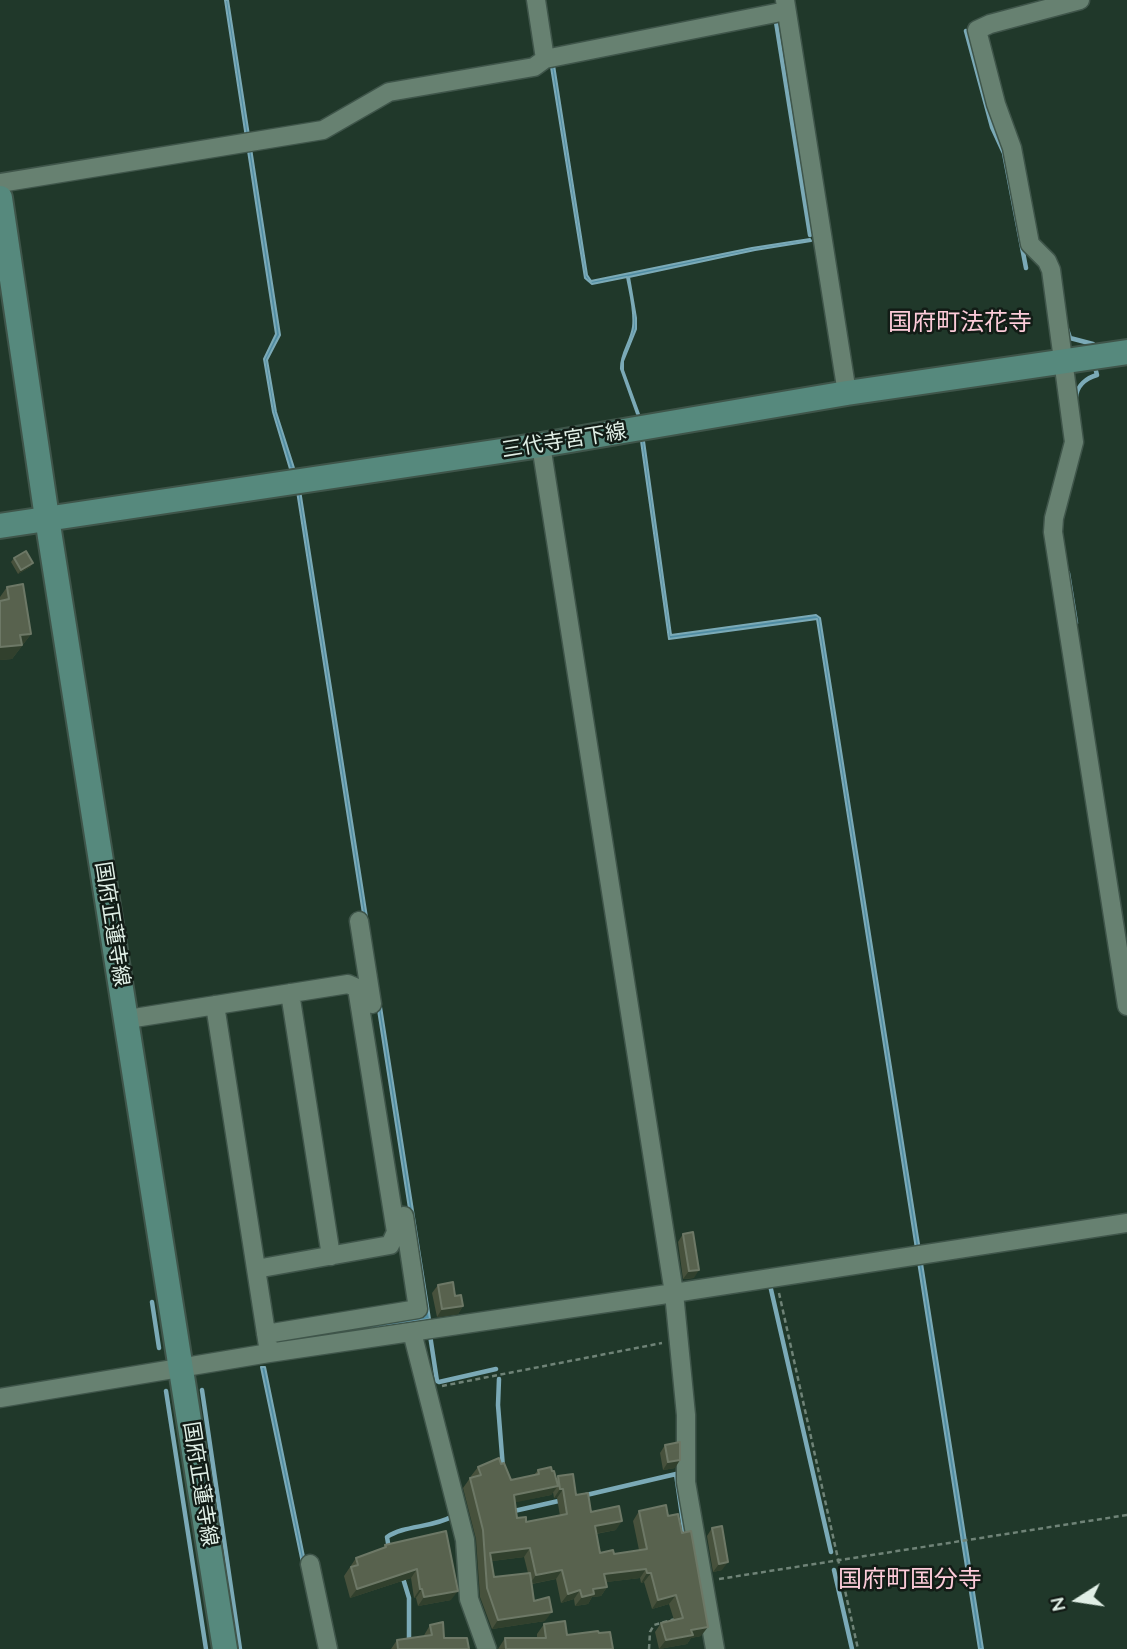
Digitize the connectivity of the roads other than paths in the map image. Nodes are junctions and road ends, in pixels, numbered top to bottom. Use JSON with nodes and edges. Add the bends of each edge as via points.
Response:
{"nodes":[{"id":1,"x":536,"y":0,"type":"edge"},
{"id":2,"x":1080,"y":0,"type":"edge"},
{"id":3,"x":785,"y":5,"type":"edge"},
{"id":4,"x":545,"y":59,"type":"junction"},
{"id":5,"x":0,"y":183,"type":"edge"},
{"id":6,"x":0,"y":198,"type":"edge"},
{"id":7,"x":1127,"y":352,"type":"edge"},
{"id":8,"x":1064,"y":362,"type":"junction"},
{"id":9,"x":848,"y":393,"type":"junction"},
{"id":10,"x":541,"y":445,"type":"junction"},
{"id":11,"x":47,"y":518,"type":"junction"},
{"id":12,"x":0,"y":526,"type":"edge"},
{"id":13,"x":359,"y":921,"type":"dead end"},
{"id":14,"x":290,"y":993,"type":"junction"},
{"id":15,"x":215,"y":1005,"type":"junction"},
{"id":16,"x":1127,"y":1006,"type":"edge"},
{"id":17,"x":128,"y":1019,"type":"junction"},
{"id":18,"x":1127,"y":1223,"type":"edge"},
{"id":19,"x":331,"y":1256,"type":"junction"},
{"id":20,"x":256,"y":1269,"type":"junction"},
{"id":21,"x":674,"y":1293,"type":"junction"},
{"id":22,"x":412,"y":1332,"type":"junction"},
{"id":23,"x":266,"y":1334,"type":"junction"},
{"id":24,"x":269,"y":1353,"type":"junction"},
{"id":25,"x":181,"y":1367,"type":"junction"},
{"id":26,"x":0,"y":1398,"type":"edge"},
{"id":27,"x":310,"y":1564,"type":"dead end"},
{"id":28,"x":225,"y":1649,"type":"edge"},
{"id":29,"x":328,"y":1649,"type":"edge"},
{"id":30,"x":487,"y":1649,"type":"edge"},
{"id":31,"x":715,"y":1649,"type":"edge"}],
"edges":[{"from":1,"to":4,"type":"street"},
{"from":2,"to":8,"type":"street","via":[[977,30],[1012,148],[1030,244],[1051,270]]},
{"from":3,"to":4,"type":"street"},
{"from":3,"to":9,"type":"street"},
{"from":4,"to":5,"type":"street","via":[[534,67],[388,92],[323,130]]},
{"from":6,"to":11,"type":"main road","name":"国府正蓮寺線"},
{"from":7,"to":8,"type":"main road","name":"三代寺宮下線"},
{"from":8,"to":9,"type":"main road","name":"三代寺宮下線"},
{"from":8,"to":16,"type":"street","via":[[1074,442],[1053,532]]},
{"from":9,"to":10,"type":"main road","name":"三代寺宮下線"},
{"from":10,"to":11,"type":"main road","name":"三代寺宮下線"},
{"from":10,"to":21,"type":"street"},
{"from":11,"to":12,"type":"main road","name":"三代寺宮下線"},
{"from":11,"to":17,"type":"main road","name":"国府正蓮寺線"},
{"from":13,"to":23,"type":"street","via":[[418,1309]]},
{"from":14,"to":15,"type":"street"},
{"from":14,"to":19,"type":"street"},
{"from":14,"to":19,"type":"street","via":[[348,984],[357,988],[392,1205],[396,1232],[390,1245]]},
{"from":15,"to":17,"type":"street"},
{"from":15,"to":20,"type":"street"},
{"from":17,"to":25,"type":"main road","name":"国府正蓮寺線"},
{"from":18,"to":21,"type":"street"},
{"from":19,"to":20,"type":"street"},
{"from":20,"to":23,"type":"street"},
{"from":21,"to":22,"type":"street"},
{"from":21,"to":31,"type":"street","via":[[686,1415],[685,1482]]},
{"from":22,"to":24,"type":"street"},
{"from":22,"to":30,"type":"street","via":[[465,1540],[469,1599]]},
{"from":23,"to":24,"type":"street"},
{"from":24,"to":25,"type":"street"},
{"from":25,"to":26,"type":"street"},
{"from":25,"to":28,"type":"main road","name":"国府正蓮寺線"},
{"from":27,"to":29,"type":"street"}]}
